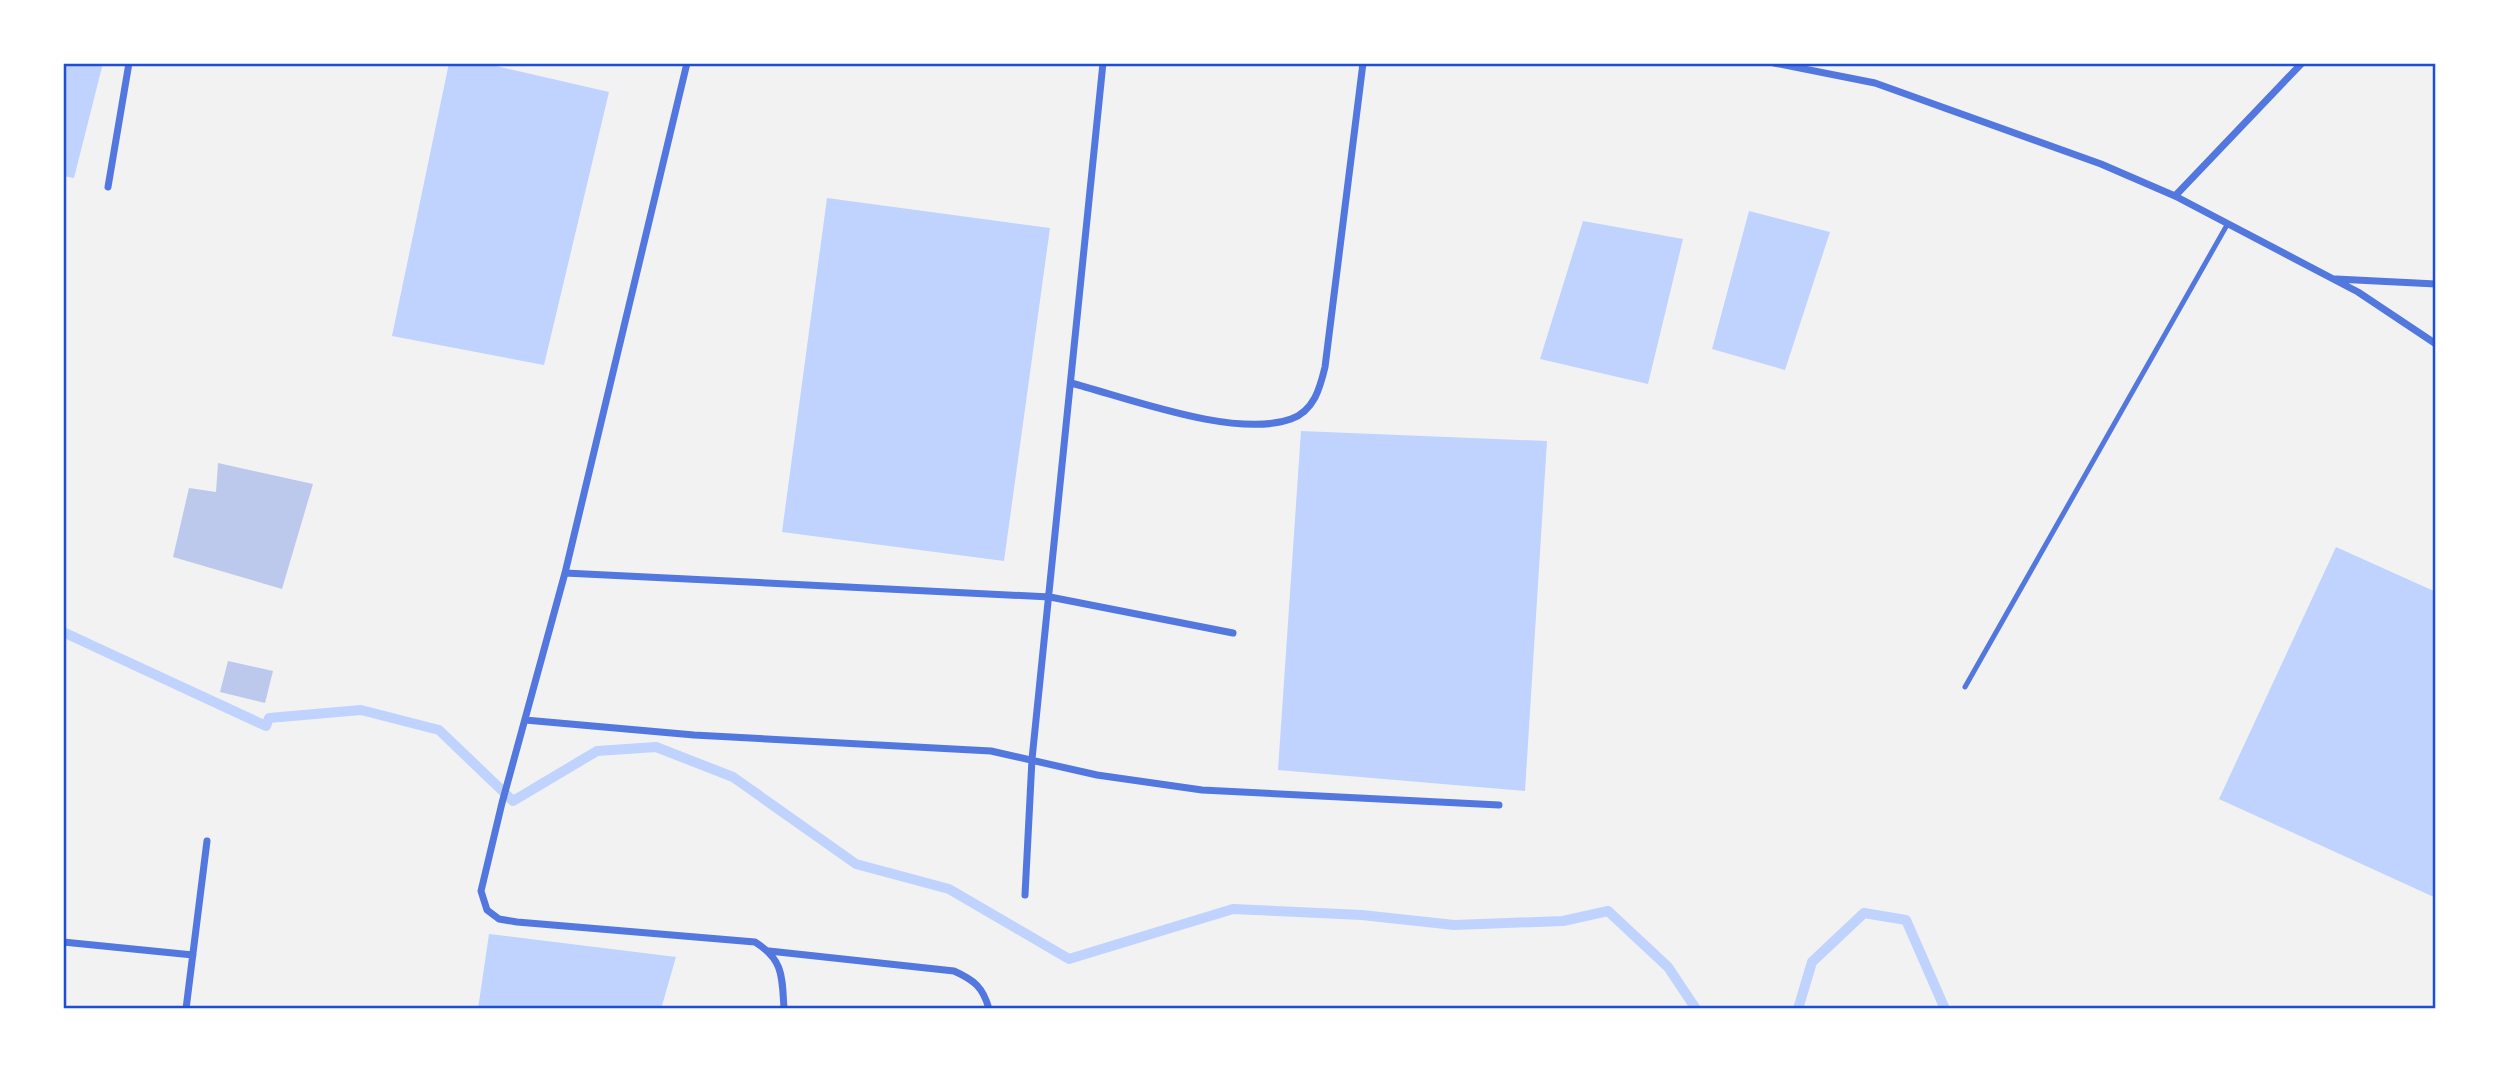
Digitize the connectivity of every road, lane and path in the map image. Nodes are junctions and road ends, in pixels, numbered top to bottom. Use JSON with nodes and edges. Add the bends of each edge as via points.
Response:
{"nodes":[{"id":1,"x":128,"y":63,"type":"edge"},
{"id":2,"x":687,"y":63,"type":"edge"},
{"id":3,"x":1103,"y":63,"type":"edge"},
{"id":4,"x":1363,"y":63,"type":"edge"},
{"id":5,"x":1774,"y":63,"type":"edge"},
{"id":6,"x":2302,"y":63,"type":"edge"},
{"id":7,"x":108,"y":187,"type":"dead end"},
{"id":8,"x":2175,"y":196,"type":"junction"},
{"id":9,"x":2227,"y":225,"type":"junction"},
{"id":10,"x":2332,"y":279,"type":"junction"},
{"id":11,"x":2436,"y":284,"type":"edge"},
{"id":12,"x":2436,"y":344,"type":"edge"},
{"id":13,"x":1071,"y":383,"type":"junction"},
{"id":14,"x":565,"y":573,"type":"junction"},
{"id":15,"x":1049,"y":597,"type":"junction"},
{"id":16,"x":1233,"y":633,"type":"dead end"},
{"id":17,"x":1965,"y":687,"type":"dead end"},
{"id":18,"x":525,"y":720,"type":"junction"},
{"id":19,"x":1032,"y":759,"type":"junction"},
{"id":20,"x":1499,"y":805,"type":"dead end"},
{"id":21,"x":207,"y":841,"type":"dead end"},
{"id":22,"x":1025,"y":895,"type":"dead end"},
{"id":23,"x":63,"y":942,"type":"edge"},
{"id":24,"x":769,"y":951,"type":"junction"},
{"id":25,"x":193,"y":956,"type":"junction"},
{"id":26,"x":186,"y":1009,"type":"edge"},
{"id":27,"x":784,"y":1009,"type":"edge"},
{"id":28,"x":989,"y":1009,"type":"edge"}],
"edges":[{"from":1,"to":7,"type":"street"},
{"from":2,"to":14,"type":"street"},
{"from":3,"to":13,"type":"street"},
{"from":4,"to":13,"type":"street","via":[[1325,367],[1319,392],[1310,405],[1293,418],[1263,424],[1227,423]]},
{"from":5,"to":8,"type":"street","via":[[1875,83],[1996,124]]},
{"from":6,"to":8,"type":"street"},
{"from":8,"to":9,"type":"street"},
{"from":9,"to":10,"type":"street"},
{"from":9,"to":17,"type":"lane"},
{"from":10,"to":11,"type":"street"},
{"from":10,"to":12,"type":"street"},
{"from":13,"to":15,"type":"street"},
{"from":14,"to":15,"type":"street"},
{"from":14,"to":18,"type":"street"},
{"from":15,"to":16,"type":"street"},
{"from":15,"to":19,"type":"street"},
{"from":18,"to":19,"type":"street","via":[[694,735],[992,751]]},
{"from":18,"to":24,"type":"street","via":[[481,891],[486,911],[499,919],[755,942]]},
{"from":19,"to":20,"type":"street","via":[[1097,775],[1202,790]]},
{"from":19,"to":22,"type":"street"},
{"from":21,"to":25,"type":"street"},
{"from":23,"to":25,"type":"street"},
{"from":24,"to":27,"type":"street","via":[[782,978]]},
{"from":24,"to":28,"type":"street","via":[[954,971],[984,990]]},
{"from":25,"to":26,"type":"street"}]}
